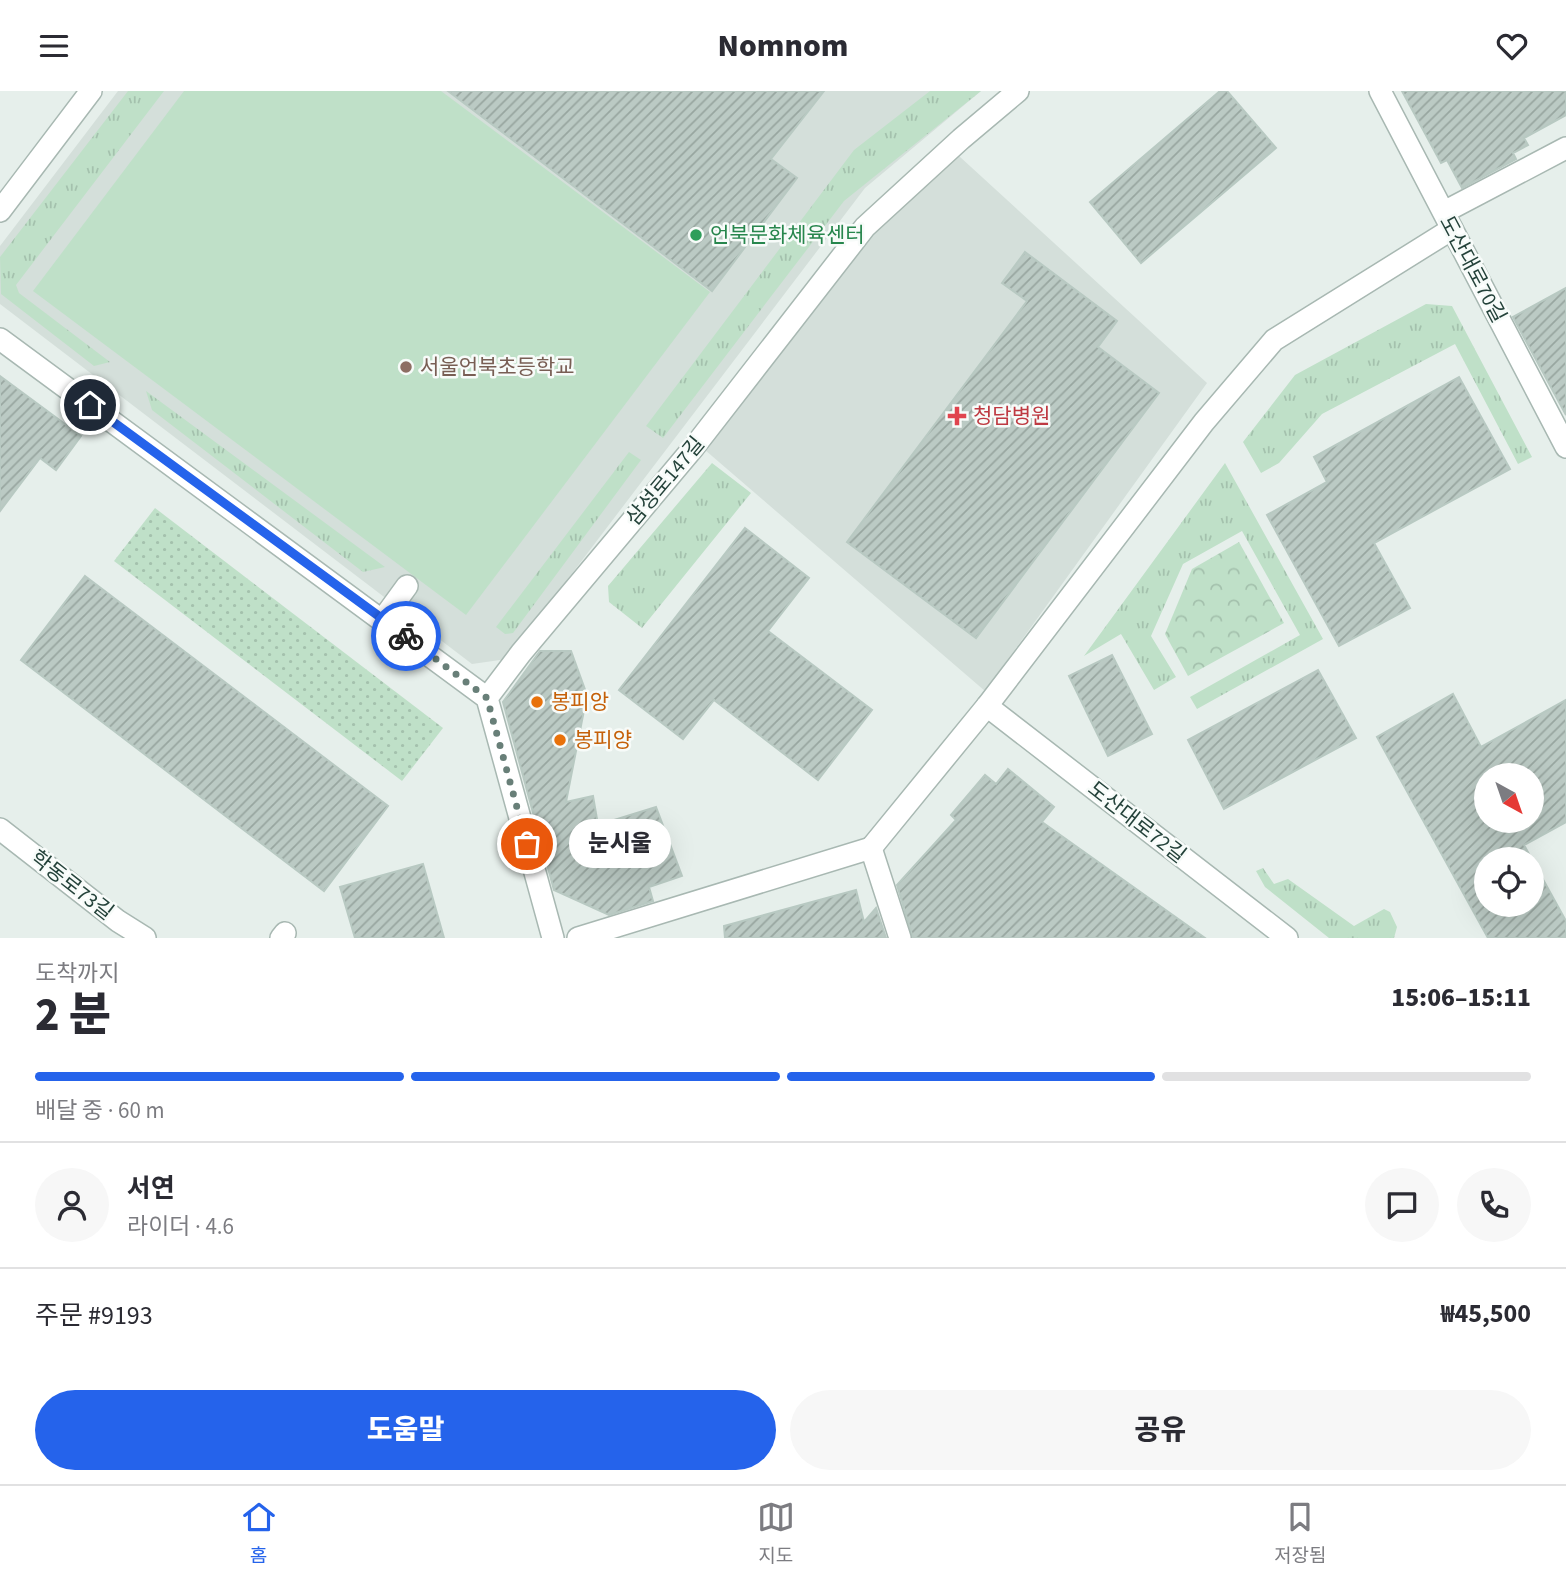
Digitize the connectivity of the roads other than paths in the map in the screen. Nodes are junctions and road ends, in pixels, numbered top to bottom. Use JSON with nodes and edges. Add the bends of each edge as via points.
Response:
{"nodes":[{"id":1,"x":91,"y":91,"type":"edge"},
{"id":2,"x":1018,"y":91,"type":"edge"},
{"id":3,"x":1380,"y":91,"type":"edge"},
{"id":4,"x":1566,"y":148,"type":"edge"},
{"id":5,"x":0,"y":211,"type":"edge"},
{"id":6,"x":1448,"y":221,"type":"junction"},
{"id":7,"x":0,"y":339,"type":"edge"},
{"id":8,"x":1566,"y":447,"type":"edge"},
{"id":9,"x":407,"y":586,"type":"dead end"},
{"id":10,"x":383,"y":619,"type":"junction"},
{"id":11,"x":487,"y":698,"type":"junction"},
{"id":12,"x":987,"y":706,"type":"junction"},
{"id":13,"x":0,"y":829,"type":"edge"},
{"id":14,"x":870,"y":848,"type":"junction"},
{"id":15,"x":145,"y":938,"type":"edge"},
{"id":16,"x":281,"y":938,"type":"edge"},
{"id":17,"x":287,"y":938,"type":"edge"},
{"id":18,"x":553,"y":938,"type":"edge"},
{"id":19,"x":578,"y":938,"type":"edge"},
{"id":20,"x":900,"y":938,"type":"edge"},
{"id":21,"x":1287,"y":938,"type":"edge"}],
"edges":[{"from":1,"to":5,"type":"street"},
{"from":2,"to":11,"type":"street","name":"삼성로147길","via":[[865,227],[694,447]]},
{"from":3,"to":6,"type":"street","name":"도산대로70길"},
{"from":4,"to":6,"type":"street"},
{"from":6,"to":8,"type":"street","name":"도산대로70길"},
{"from":6,"to":12,"type":"street","via":[[1274,340],[1204,422]]},
{"from":7,"to":10,"type":"street"},
{"from":9,"to":10,"type":"street"},
{"from":10,"to":11,"type":"street"},
{"from":11,"to":18,"type":"street"},
{"from":12,"to":14,"type":"street"},
{"from":12,"to":21,"type":"street","name":"도산대로72길"},
{"from":13,"to":15,"type":"street","name":"학동로73길"},
{"from":14,"to":19,"type":"street"},
{"from":14,"to":20,"type":"street"},
{"from":16,"to":17,"type":"street","via":[[285,933]]}]}
